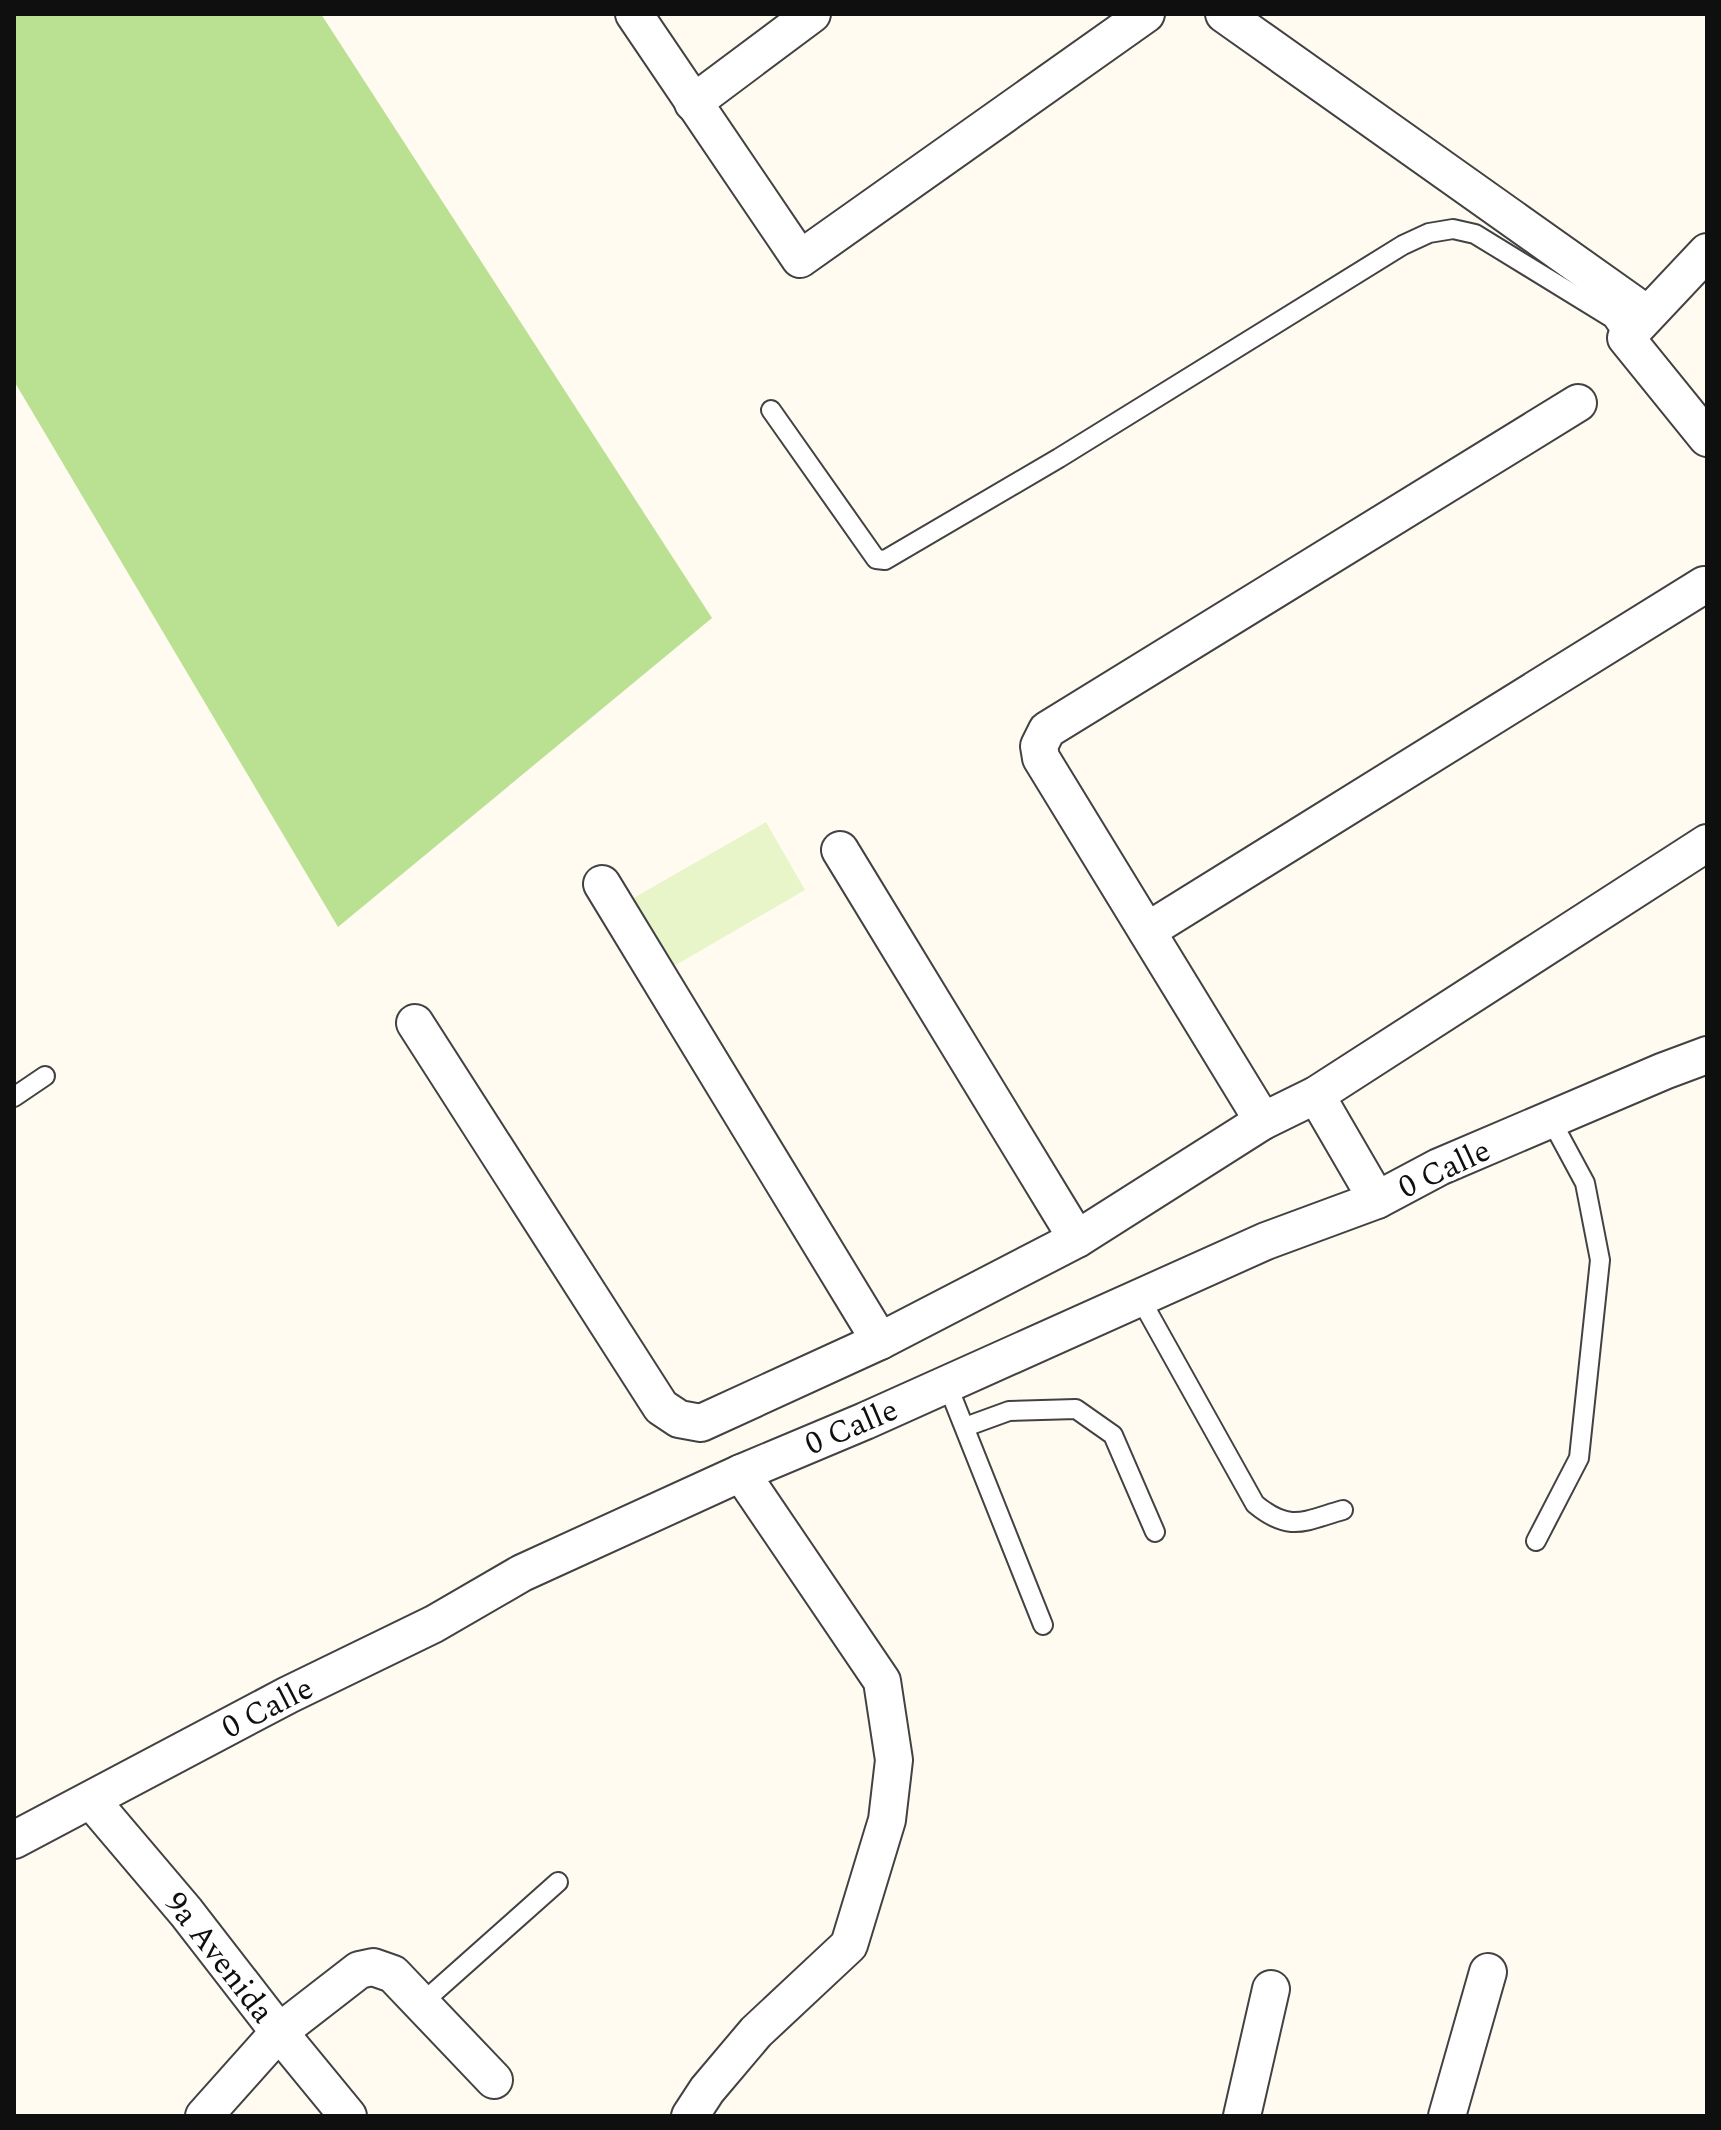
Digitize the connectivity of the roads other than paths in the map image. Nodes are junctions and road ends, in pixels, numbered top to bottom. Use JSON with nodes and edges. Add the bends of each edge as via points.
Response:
{"nodes":[{"id":1,"x":634,"y":14,"type":"edge"},
{"id":2,"x":812,"y":14,"type":"edge"},
{"id":3,"x":1146,"y":14,"type":"edge"},
{"id":4,"x":1224,"y":14,"type":"edge"},
{"id":5,"x":693,"y":103,"type":"junction"},
{"id":6,"x":1707,"y":252,"type":"edge"},
{"id":7,"x":1636,"y":326,"type":"junction"},
{"id":8,"x":1578,"y":403,"type":"dead end"},
{"id":9,"x":771,"y":410,"type":"dead end"},
{"id":10,"x":1707,"y":438,"type":"edge"},
{"id":11,"x":1704,"y":585,"type":"dead end"},
{"id":12,"x":1707,"y":843,"type":"edge"},
{"id":13,"x":840,"y":850,"type":"dead end"},
{"id":14,"x":602,"y":884,"type":"dead end"},
{"id":15,"x":1147,"y":931,"type":"junction"},
{"id":16,"x":415,"y":1023,"type":"dead end"},
{"id":17,"x":1707,"y":1055,"type":"edge"},
{"id":18,"x":45,"y":1076,"type":"dead end"},
{"id":19,"x":1316,"y":1095,"type":"junction"},
{"id":20,"x":14,"y":1097,"type":"edge"},
{"id":21,"x":1551,"y":1120,"type":"junction"},
{"id":22,"x":1263,"y":1121,"type":"junction"},
{"id":23,"x":1377,"y":1200,"type":"junction"},
{"id":24,"x":1077,"y":1239,"type":"junction"},
{"id":25,"x":1140,"y":1298,"type":"junction"},
{"id":26,"x":880,"y":1341,"type":"junction"},
{"id":27,"x":947,"y":1384,"type":"junction"},
{"id":28,"x":965,"y":1427,"type":"junction"},
{"id":29,"x":741,"y":1473,"type":"junction"},
{"id":30,"x":1343,"y":1510,"type":"dead end"},
{"id":31,"x":1155,"y":1532,"type":"dead end"},
{"id":32,"x":1536,"y":1541,"type":"dead end"},
{"id":33,"x":1043,"y":1625,"type":"dead end"},
{"id":34,"x":91,"y":1800,"type":"junction"},
{"id":35,"x":14,"y":1840,"type":"edge"},
{"id":36,"x":558,"y":1882,"type":"dead end"},
{"id":37,"x":1488,"y":1972,"type":"dead end"},
{"id":38,"x":1271,"y":1989,"type":"dead end"},
{"id":39,"x":422,"y":2003,"type":"junction"},
{"id":40,"x":279,"y":2032,"type":"junction"},
{"id":41,"x":494,"y":2080,"type":"dead end"},
{"id":42,"x":204,"y":2116,"type":"edge"},
{"id":43,"x":348,"y":2116,"type":"edge"},
{"id":44,"x":690,"y":2116,"type":"edge"},
{"id":45,"x":1242,"y":2116,"type":"edge"},
{"id":46,"x":1447,"y":2116,"type":"edge"}],
"edges":[{"from":1,"to":5,"type":"street"},
{"from":2,"to":5,"type":"street"},
{"from":3,"to":5,"type":"street","via":[[800,259]]},
{"from":4,"to":7,"type":"street"},
{"from":6,"to":7,"type":"street"},
{"from":7,"to":9,"type":"lane","via":[[1612,318],[1475,234],[1453,229],[1429,233],[885,560],[876,559]]},
{"from":7,"to":10,"type":"street"},
{"from":8,"to":15,"type":"street","via":[[1047,730],[1039,746],[1041,758]]},
{"from":11,"to":15,"type":"street"},
{"from":12,"to":19,"type":"street"},
{"from":13,"to":24,"type":"street"},
{"from":14,"to":26,"type":"street"},
{"from":15,"to":22,"type":"street"},
{"from":16,"to":26,"type":"street","via":[[661,1407],[679,1419],[701,1423]]},
{"from":17,"to":21,"type":"street","name":"0 Calle"},
{"from":18,"to":20,"type":"lane"},
{"from":19,"to":22,"type":"street"},
{"from":19,"to":23,"type":"street"},
{"from":21,"to":23,"type":"street","name":"0 Calle","via":[[1439,1167]]},
{"from":21,"to":32,"type":"lane","via":[[1585,1183],[1600,1260],[1579,1458]]},
{"from":22,"to":24,"type":"street"},
{"from":23,"to":25,"type":"street","name":"0 Calle","via":[[1266,1241]]},
{"from":24,"to":26,"type":"street"},
{"from":25,"to":27,"type":"street","name":"0 Calle"},
{"from":25,"to":30,"type":"lane","via":[[1255,1504],[1292,1524]]},
{"from":27,"to":28,"type":"lane"},
{"from":27,"to":29,"type":"street","name":"0 Calle"},
{"from":28,"to":31,"type":"lane","via":[[1009,1411],[1076,1409],[1113,1435]]},
{"from":28,"to":33,"type":"lane"},
{"from":29,"to":34,"type":"street","name":"0 Calle","via":[[522,1573],[434,1624]]},
{"from":29,"to":44,"type":"street","via":[[882,1681],[894,1760],[887,1820],[849,1945],[756,2032]]},
{"from":34,"to":35,"type":"street","name":"0 Calle"},
{"from":34,"to":40,"type":"street","name":"9a Avenida"},
{"from":36,"to":39,"type":"lane"},
{"from":37,"to":46,"type":"street"},
{"from":38,"to":45,"type":"street"},
{"from":39,"to":40,"type":"street","via":[[393,1974],[373,1967],[359,1970]]},
{"from":39,"to":41,"type":"street"},
{"from":40,"to":42,"type":"street"},
{"from":40,"to":43,"type":"street","name":"9a Avenida"}]}
